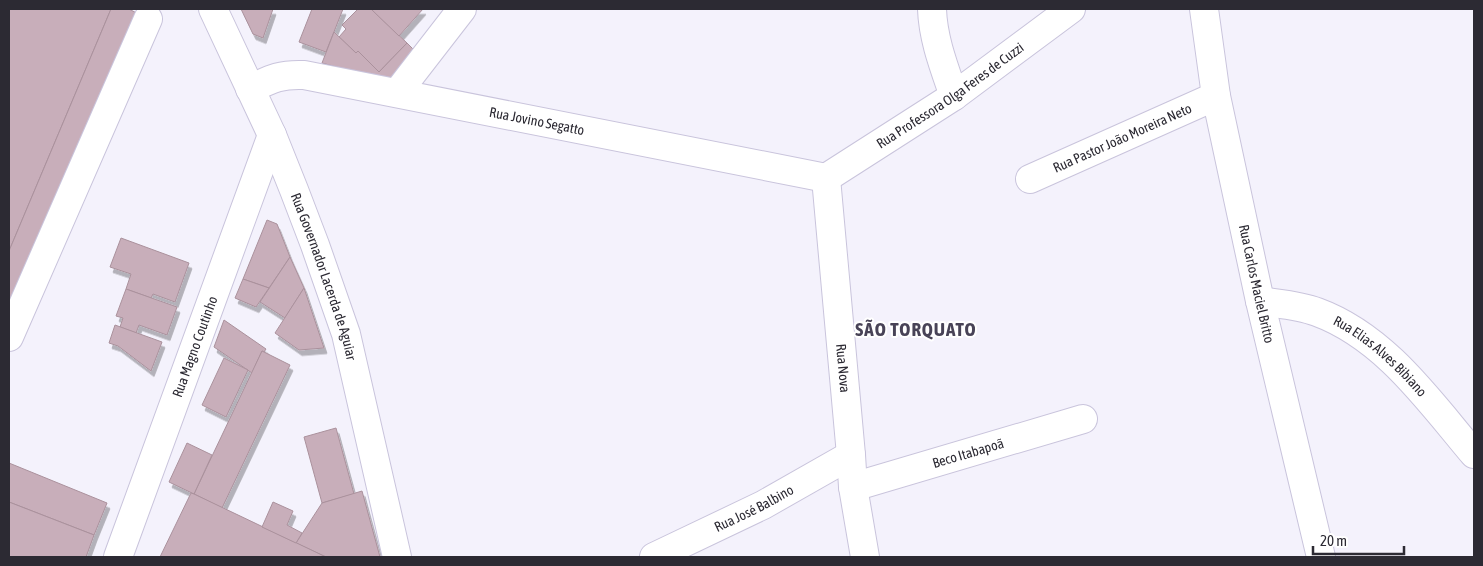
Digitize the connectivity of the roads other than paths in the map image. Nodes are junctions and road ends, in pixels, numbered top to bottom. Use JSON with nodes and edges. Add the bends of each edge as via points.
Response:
{"nodes":[{"id":1,"x":213,"y":9,"type":"edge"},
{"id":2,"x":462,"y":9,"type":"edge"},
{"id":3,"x":932,"y":9,"type":"edge"},
{"id":4,"x":1071,"y":9,"type":"edge"},
{"id":5,"x":1204,"y":9,"type":"edge"},
{"id":6,"x":148,"y":19,"type":"dead end"},
{"id":7,"x":250,"y":89,"type":"junction"},
{"id":8,"x":397,"y":93,"type":"junction"},
{"id":9,"x":954,"y":96,"type":"junction"},
{"id":10,"x":1216,"y":96,"type":"junction"},
{"id":11,"x":272,"y":135,"type":"junction"},
{"id":12,"x":826,"y":178,"type":"junction"},
{"id":13,"x":1030,"y":179,"type":"dead end"},
{"id":14,"x":1260,"y":302,"type":"junction"},
{"id":15,"x":9,"y":337,"type":"edge"},
{"id":16,"x":1083,"y":419,"type":"dead end"},
{"id":17,"x":1474,"y":454,"type":"edge"},
{"id":18,"x":851,"y":455,"type":"junction"},
{"id":19,"x":853,"y":487,"type":"junction"},
{"id":20,"x":118,"y":557,"type":"edge"},
{"id":21,"x":397,"y":557,"type":"edge"},
{"id":22,"x":654,"y":557,"type":"edge"},
{"id":23,"x":865,"y":557,"type":"edge"},
{"id":24,"x":1321,"y":557,"type":"edge"}],
"edges":[{"from":1,"to":7,"type":"street","name":"Rua Governador Lacerda de Aguiar"},
{"from":2,"to":8,"type":"street"},
{"from":3,"to":9,"type":"street","via":[[932,27]]},
{"from":4,"to":9,"type":"street","name":"Rua Professora Olga Feres de Cuzzi"},
{"from":5,"to":10,"type":"street","name":"Rua Carlos Maciel Britto"},
{"from":6,"to":15,"type":"street"},
{"from":7,"to":8,"type":"street","name":"Rua Jovino Segatto","via":[[274,78],[292,75]]},
{"from":7,"to":11,"type":"street","name":"Rua Governador Lacerda de Aguiar"},
{"from":8,"to":12,"type":"street","name":"Rua Jovino Segatto"},
{"from":9,"to":12,"type":"street","name":"Rua Professora Olga Feres de Cuzzi"},
{"from":10,"to":13,"type":"street","name":"Rua Pastor João Moreira Neto"},
{"from":10,"to":14,"type":"street","name":"Rua Carlos Maciel Britto"},
{"from":11,"to":20,"type":"street","name":"Rua Magno Coutinho"},
{"from":11,"to":21,"type":"street","name":"Rua Governador Lacerda de Aguiar","via":[[346,334]]},
{"from":12,"to":18,"type":"street","name":"Rua Nova"},
{"from":14,"to":17,"type":"street","name":"Rua Elias Alves Bibiano","via":[[1315,311],[1364,337],[1405,373]]},
{"from":14,"to":24,"type":"street","name":"Rua Carlos Maciel Britto"},
{"from":16,"to":19,"type":"street","name":"Beco Itabapoã"},
{"from":18,"to":19,"type":"street","name":"Rua Nova"},
{"from":18,"to":22,"type":"street","name":"Rua José Balbino","via":[[763,505]]},
{"from":19,"to":23,"type":"street","name":"Rua Nova"}]}
